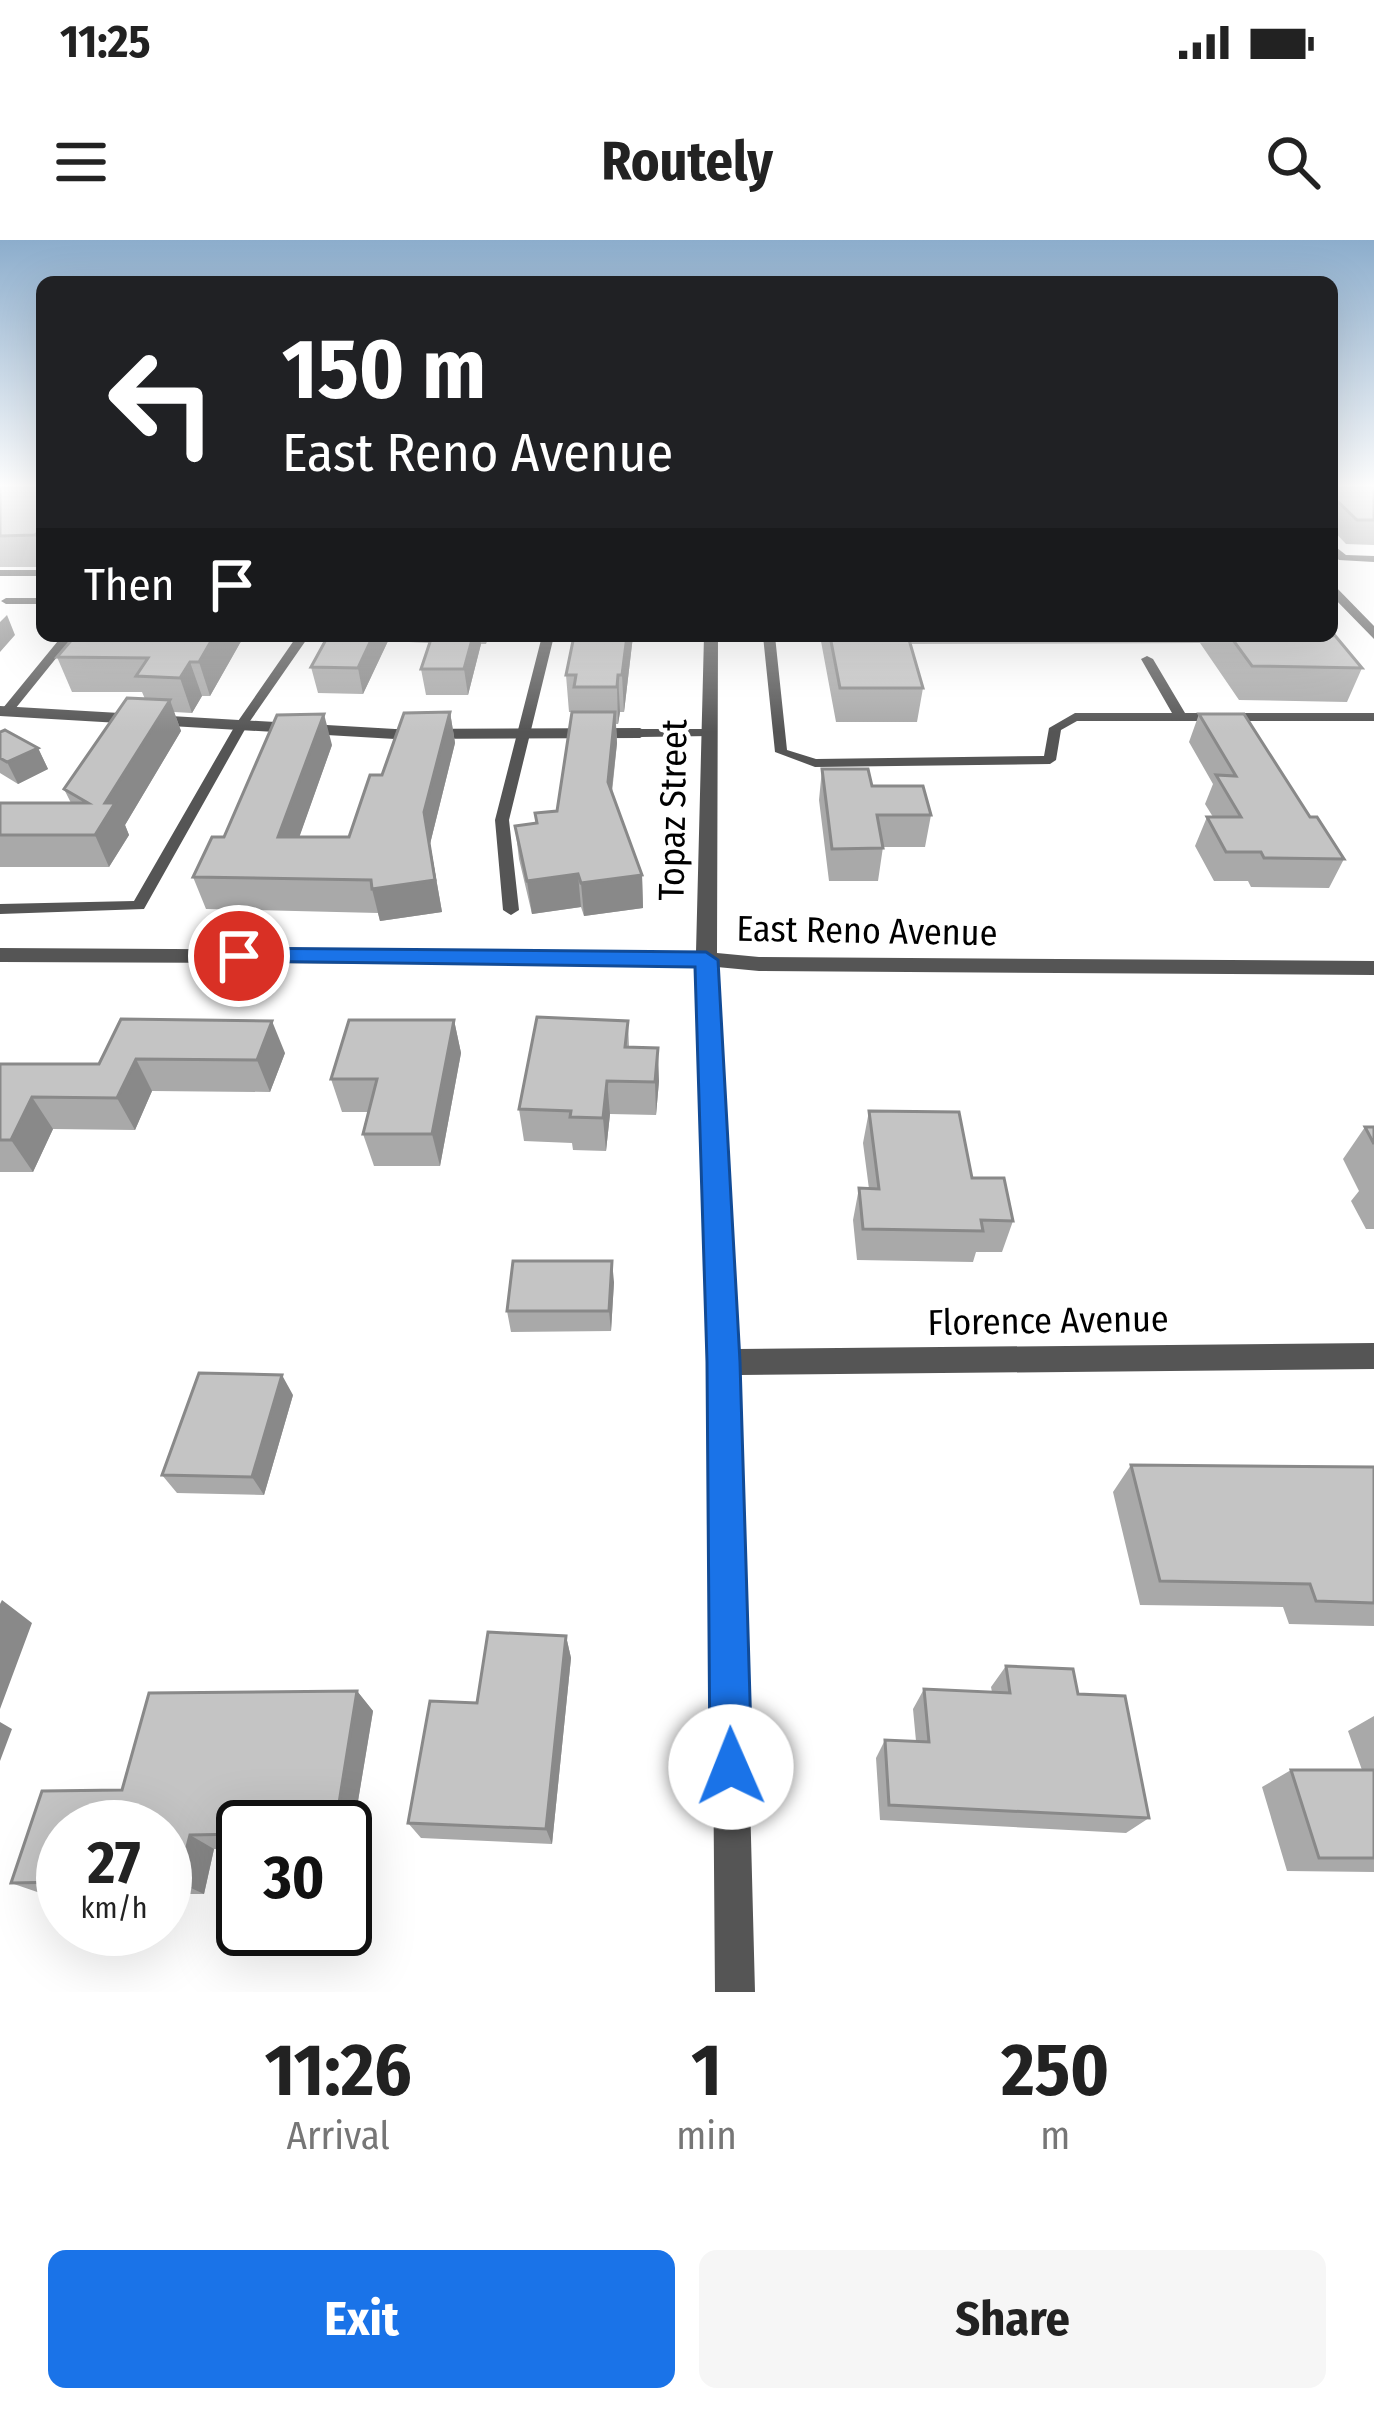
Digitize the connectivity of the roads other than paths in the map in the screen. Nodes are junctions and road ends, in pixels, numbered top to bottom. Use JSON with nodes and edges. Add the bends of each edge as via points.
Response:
{"nodes":[{"id":1,"x":36,"y":573,"type":"edge"},
{"id":2,"x":0,"y":574,"type":"edge"},
{"id":3,"x":6,"y":601,"type":"dead end"},
{"id":4,"x":36,"y":601,"type":"edge"},
{"id":5,"x":1339,"y":603,"type":"edge"},
{"id":6,"x":1374,"y":634,"type":"edge"},
{"id":7,"x":63,"y":642,"type":"edge"},
{"id":8,"x":299,"y":642,"type":"edge"},
{"id":9,"x":547,"y":642,"type":"edge"},
{"id":10,"x":711,"y":642,"type":"edge"},
{"id":11,"x":770,"y":642,"type":"edge"},
{"id":12,"x":1147,"y":659,"type":"dead end"},
{"id":13,"x":4,"y":711,"type":"edge"},
{"id":14,"x":1180,"y":716,"type":"junction"},
{"id":15,"x":1374,"y":717,"type":"edge"},
{"id":16,"x":242,"y":724,"type":"junction"},
{"id":17,"x":640,"y":733,"type":"joint"},
{"id":18,"x":708,"y":733,"type":"junction"},
{"id":19,"x":524,"y":734,"type":"junction"},
{"id":20,"x":0,"y":909,"type":"edge"},
{"id":21,"x":511,"y":910,"type":"dead end"},
{"id":22,"x":0,"y":956,"type":"edge"},
{"id":23,"x":706,"y":960,"type":"junction"},
{"id":24,"x":1374,"y":968,"type":"edge"},
{"id":25,"x":1374,"y":1356,"type":"edge"},
{"id":26,"x":724,"y":1362,"type":"junction"},
{"id":27,"x":735,"y":1992,"type":"edge"}],
"edges":[{"from":1,"to":2,"type":"lane"},
{"from":3,"to":4,"type":"lane"},
{"from":5,"to":6,"type":"street"},
{"from":7,"to":13,"type":"lane"},
{"from":8,"to":16,"type":"lane"},
{"from":9,"to":19,"type":"lane"},
{"from":10,"to":18,"type":"street","name":"Topaz Street"},
{"from":11,"to":14,"type":"lane","via":[[781,752],[815,763],[1051,760],[1054,728],[1075,717]]},
{"from":12,"to":14,"type":"lane"},
{"from":13,"to":16,"type":"street"},
{"from":14,"to":15,"type":"lane"},
{"from":16,"to":19,"type":"street"},
{"from":16,"to":20,"type":"lane","via":[[139,906]]},
{"from":17,"to":18,"type":"lane"},
{"from":17,"to":19,"type":"street"},
{"from":18,"to":23,"type":"street","name":"Topaz Street"},
{"from":19,"to":21,"type":"lane","via":[[502,820]]},
{"from":22,"to":23,"type":"street","name":"East Reno Avenue"},
{"from":23,"to":24,"type":"street","name":"East Reno Avenue"},
{"from":23,"to":26,"type":"street","name":"Topaz Street"},
{"from":25,"to":26,"type":"street","name":"Florence Avenue"},
{"from":26,"to":27,"type":"street","name":"Topaz Street"}]}
